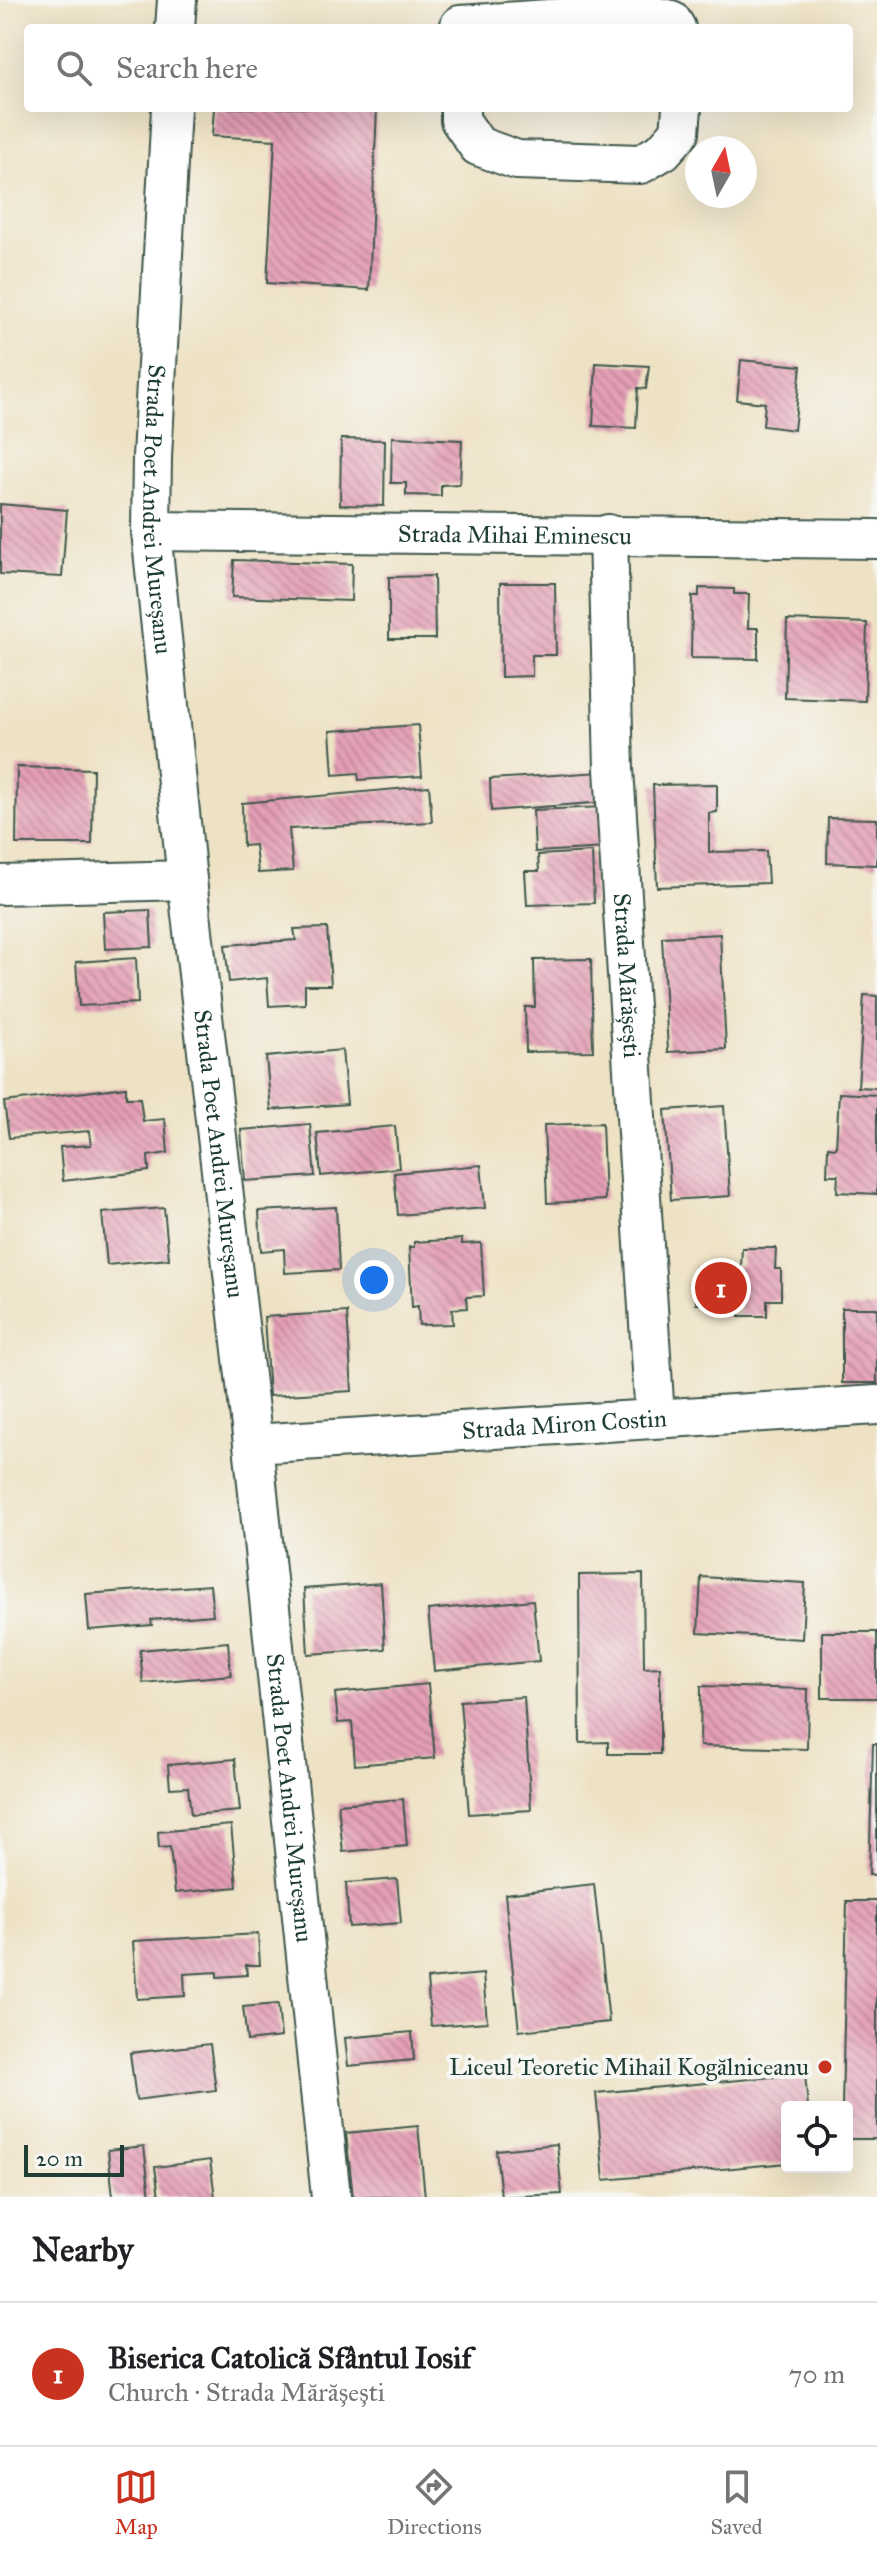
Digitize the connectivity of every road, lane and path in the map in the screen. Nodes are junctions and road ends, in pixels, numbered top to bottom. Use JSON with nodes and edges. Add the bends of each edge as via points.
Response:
{"nodes":[{"id":1,"x":177,"y":0,"type":"edge"},
{"id":2,"x":459,"y":18,"type":"edge"},
{"id":3,"x":175,"y":24,"type":"edge"},
{"id":4,"x":674,"y":24,"type":"edge"},
{"id":5,"x":171,"y":112,"type":"edge"},
{"id":6,"x":460,"y":112,"type":"edge"},
{"id":7,"x":682,"y":112,"type":"edge"},
{"id":8,"x":151,"y":531,"type":"junction"},
{"id":9,"x":608,"y":534,"type":"junction"},
{"id":10,"x":877,"y":539,"type":"edge"},
{"id":11,"x":187,"y":880,"type":"junction"},
{"id":12,"x":0,"y":885,"type":"edge"},
{"id":13,"x":877,"y":1405,"type":"edge"},
{"id":14,"x":655,"y":1418,"type":"junction"},
{"id":15,"x":253,"y":1444,"type":"junction"},
{"id":16,"x":331,"y":2197,"type":"edge"}],
"edges":[{"from":1,"to":3,"type":"street"},
{"from":2,"to":4,"type":"street","via":[[640,13]]},
{"from":5,"to":8,"type":"street","name":"Strada Poet Andrei Mureșanu"},
{"from":6,"to":7,"type":"street","via":[[478,146],[517,160],[641,164],[680,132]]},
{"from":8,"to":9,"type":"street","name":"Strada Mihai Eminescu"},
{"from":8,"to":11,"type":"street","name":"Strada Poet Andrei Mureșanu"},
{"from":9,"to":10,"type":"street","name":"Strada Mihai Eminescu"},
{"from":9,"to":14,"type":"street","name":"Strada Mărășești","via":[[614,769]]},
{"from":11,"to":12,"type":"street"},
{"from":11,"to":15,"type":"street","name":"Strada Poet Andrei Mureșanu"},
{"from":13,"to":14,"type":"street","name":"Strada Miron Costin"},
{"from":14,"to":15,"type":"street","name":"Strada Miron Costin"},
{"from":15,"to":16,"type":"street","name":"Strada Poet Andrei Mureșanu"}]}
